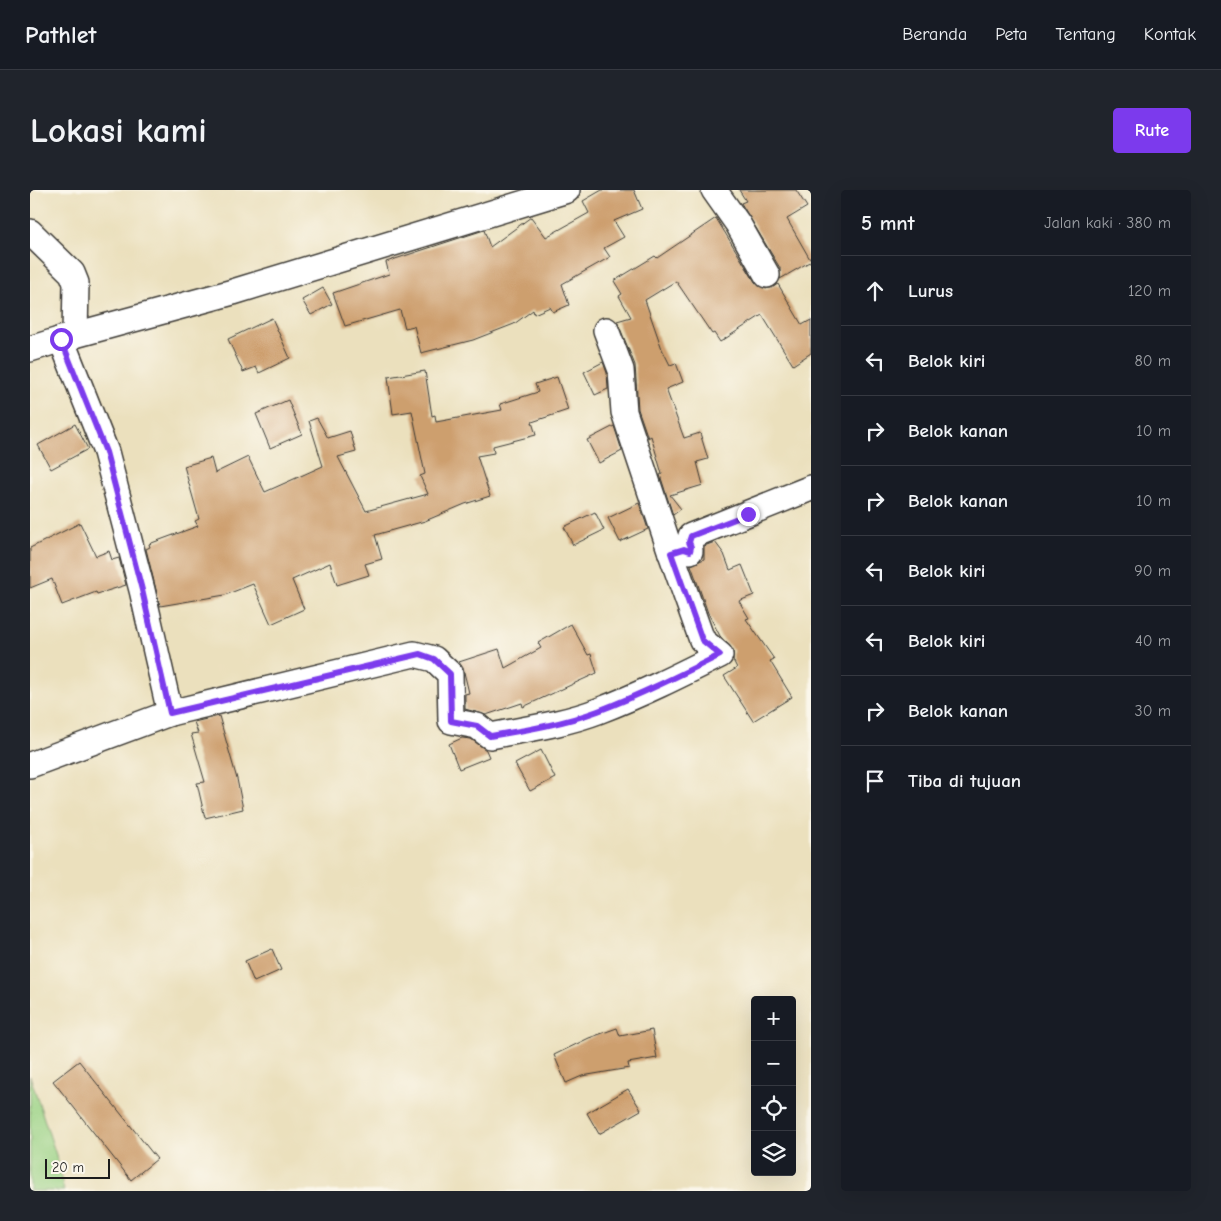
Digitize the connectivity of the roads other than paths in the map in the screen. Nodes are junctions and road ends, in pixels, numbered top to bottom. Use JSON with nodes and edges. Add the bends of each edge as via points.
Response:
{"nodes":[{"id":1,"x":567,"y":190,"type":"edge"},
{"id":2,"x":714,"y":190,"type":"edge"},
{"id":3,"x":30,"y":232,"type":"edge"},
{"id":4,"x":767,"y":275,"type":"dead end"},
{"id":5,"x":606,"y":330,"type":"dead end"},
{"id":6,"x":68,"y":337,"type":"junction"},
{"id":7,"x":30,"y":350,"type":"edge"},
{"id":8,"x":811,"y":488,"type":"edge"},
{"id":9,"x":671,"y":553,"type":"junction"},
{"id":10,"x":170,"y":713,"type":"junction"},
{"id":11,"x":30,"y":765,"type":"edge"}],
"edges":[{"from":1,"to":6,"type":"street","via":[[233,292]]},
{"from":2,"to":4,"type":"street"},
{"from":3,"to":6,"type":"street","via":[[72,273],[76,283]]},
{"from":5,"to":9,"type":"street","via":[[621,370],[624,412]]},
{"from":6,"to":7,"type":"street"},
{"from":6,"to":10,"type":"street","via":[[106,452]]},
{"from":8,"to":9,"type":"street","via":[[691,536],[690,551],[684,549]]},
{"from":9,"to":10,"type":"street","via":[[702,640],[720,655],[596,711],[543,727],[490,736],[477,726],[451,721],[450,674],[434,659],[420,654]]},
{"from":10,"to":11,"type":"street"}]}
